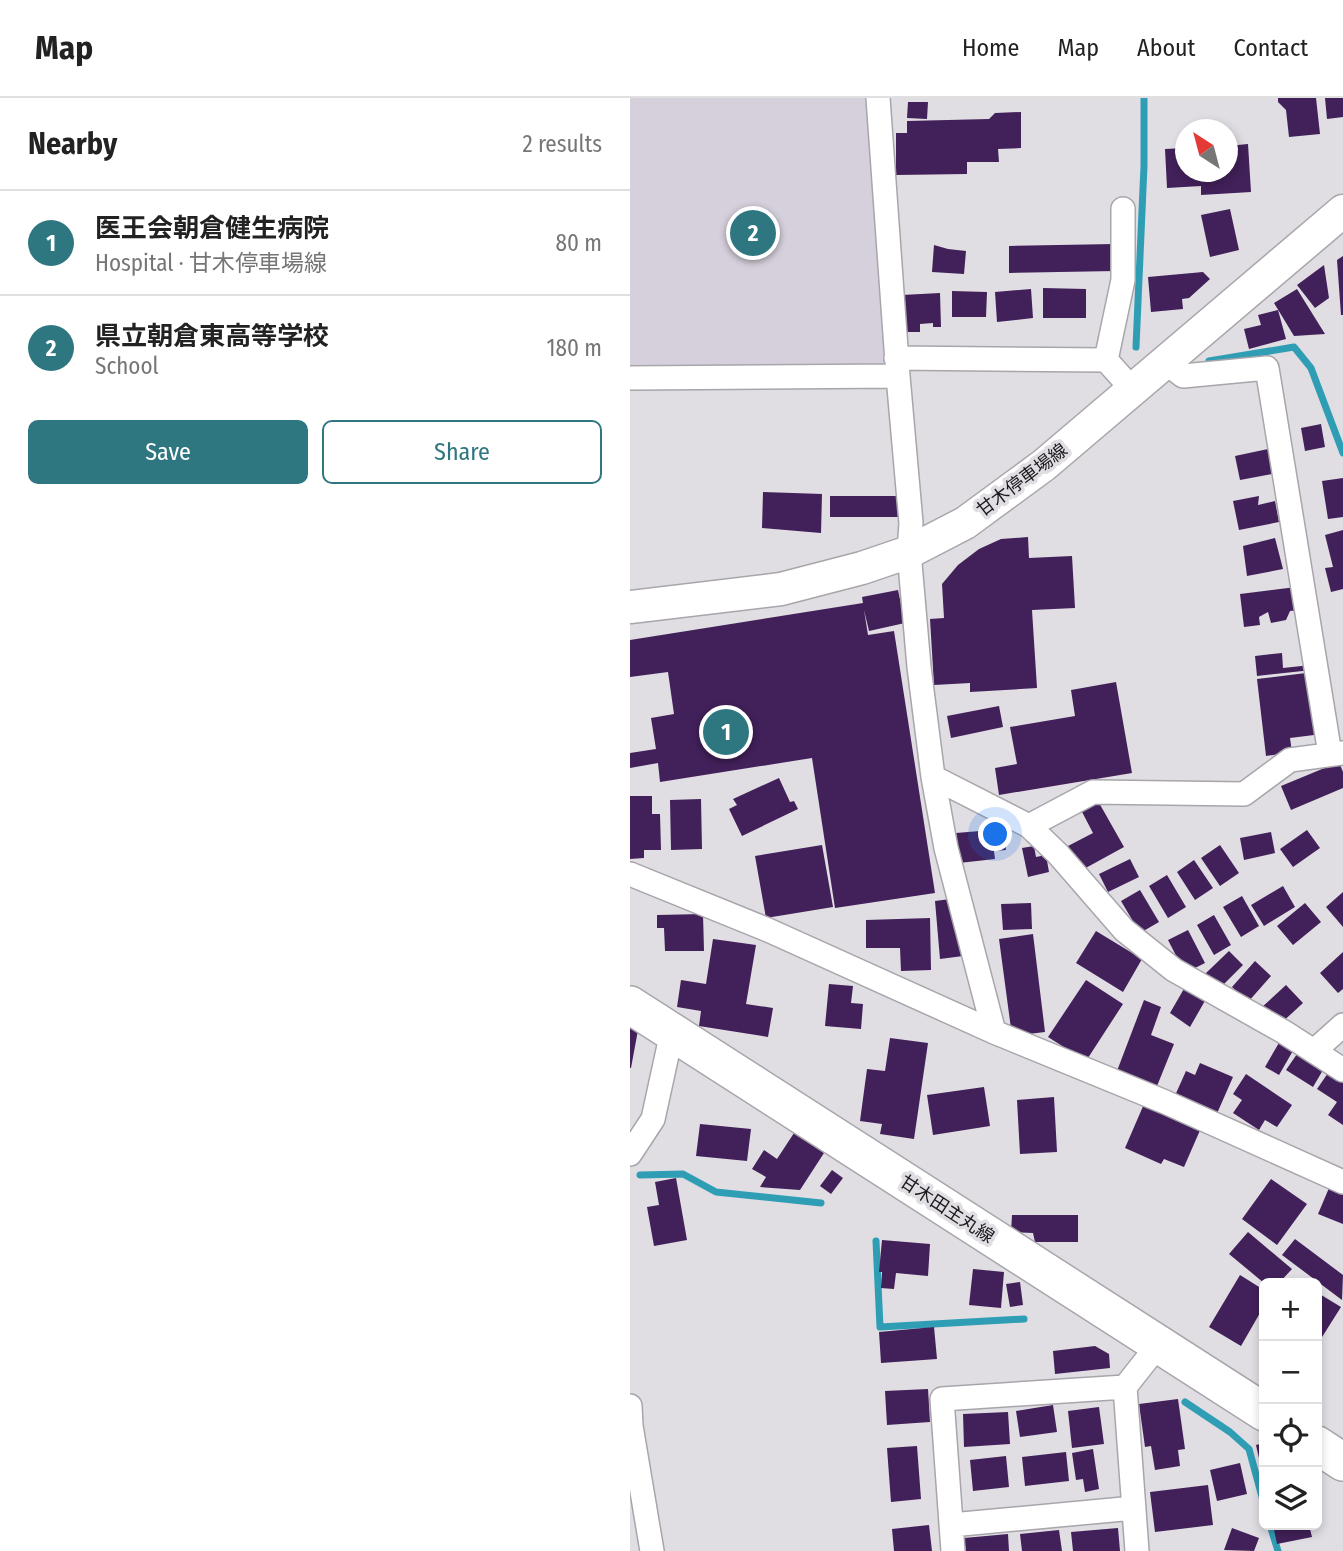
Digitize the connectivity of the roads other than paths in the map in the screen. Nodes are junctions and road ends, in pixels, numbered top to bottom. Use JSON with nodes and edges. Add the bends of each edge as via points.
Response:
{"nodes":[{"id":1,"x":878,"y":98,"type":"edge"},
{"id":2,"x":1123,"y":209,"type":"dead end"},
{"id":3,"x":1343,"y":211,"type":"edge"},
{"id":4,"x":1106,"y":360,"type":"junction"},
{"id":5,"x":1166,"y":362,"type":"junction"},
{"id":6,"x":897,"y":367,"type":"junction"},
{"id":7,"x":630,"y":378,"type":"edge"},
{"id":8,"x":1133,"y":390,"type":"junction"},
{"id":9,"x":909,"y":552,"type":"junction"},
{"id":10,"x":630,"y":607,"type":"edge"},
{"id":11,"x":1337,"y":754,"type":"edge"},
{"id":12,"x":933,"y":777,"type":"junction"},
{"id":13,"x":1029,"y":826,"type":"junction"},
{"id":14,"x":630,"y":874,"type":"edge"},
{"id":15,"x":630,"y":1005,"type":"edge"},
{"id":16,"x":1343,"y":1025,"type":"edge"},
{"id":17,"x":672,"y":1032,"type":"junction"},
{"id":18,"x":994,"y":1032,"type":"junction"},
{"id":19,"x":1314,"y":1051,"type":"junction"},
{"id":20,"x":1343,"y":1070,"type":"edge"},
{"id":21,"x":630,"y":1154,"type":"edge"},
{"id":22,"x":1343,"y":1182,"type":"edge"},
{"id":23,"x":1159,"y":1344,"type":"junction"},
{"id":24,"x":1125,"y":1387,"type":"junction"},
{"id":25,"x":630,"y":1406,"type":"edge"},
{"id":26,"x":1259,"y":1409,"type":"edge"},
{"id":27,"x":1322,"y":1448,"type":"edge"},
{"id":28,"x":1343,"y":1462,"type":"edge"},
{"id":29,"x":1134,"y":1508,"type":"junction"},
{"id":30,"x":951,"y":1525,"type":"junction"},
{"id":31,"x":652,"y":1551,"type":"edge"},
{"id":32,"x":953,"y":1551,"type":"edge"},
{"id":33,"x":1138,"y":1551,"type":"edge"}],
"edges":[{"from":1,"to":6,"type":"street"},
{"from":2,"to":4,"type":"street","via":[[1123,280]]},
{"from":3,"to":5,"type":"main road","name":"甘木停車場線"},
{"from":4,"to":6,"type":"street"},
{"from":4,"to":8,"type":"street"},
{"from":5,"to":8,"type":"main road","name":"甘木停車場線"},
{"from":5,"to":11,"type":"street","via":[[1184,376],[1267,368]]},
{"from":6,"to":7,"type":"street"},
{"from":6,"to":9,"type":"street","via":[[911,523]]},
{"from":8,"to":9,"type":"main road","name":"甘木停車場線","via":[[1044,466],[965,523]]},
{"from":9,"to":10,"type":"main road","name":"甘木停車場線","via":[[781,589]]},
{"from":9,"to":12,"type":"street"},
{"from":11,"to":13,"type":"street","via":[[1290,760],[1244,794],[1093,792]]},
{"from":12,"to":13,"type":"street"},
{"from":12,"to":18,"type":"street","via":[[946,848]]},
{"from":13,"to":19,"type":"street","via":[[1059,853],[1124,930],[1164,962]]},
{"from":14,"to":18,"type":"street","via":[[768,930]]},
{"from":15,"to":17,"type":"main road","name":"甘木田主丸線"},
{"from":16,"to":19,"type":"street"},
{"from":17,"to":21,"type":"street","via":[[653,1119]]},
{"from":17,"to":23,"type":"main road","name":"甘木田主丸線"},
{"from":18,"to":22,"type":"street"},
{"from":19,"to":20,"type":"street"},
{"from":23,"to":24,"type":"street"},
{"from":23,"to":26,"type":"main road","name":"甘木田主丸線"},
{"from":24,"to":29,"type":"street"},
{"from":24,"to":30,"type":"street","via":[[942,1399]]},
{"from":25,"to":31,"type":"street"},
{"from":27,"to":28,"type":"main road"},
{"from":29,"to":30,"type":"street"},
{"from":29,"to":33,"type":"street"},
{"from":30,"to":32,"type":"street"}]}
